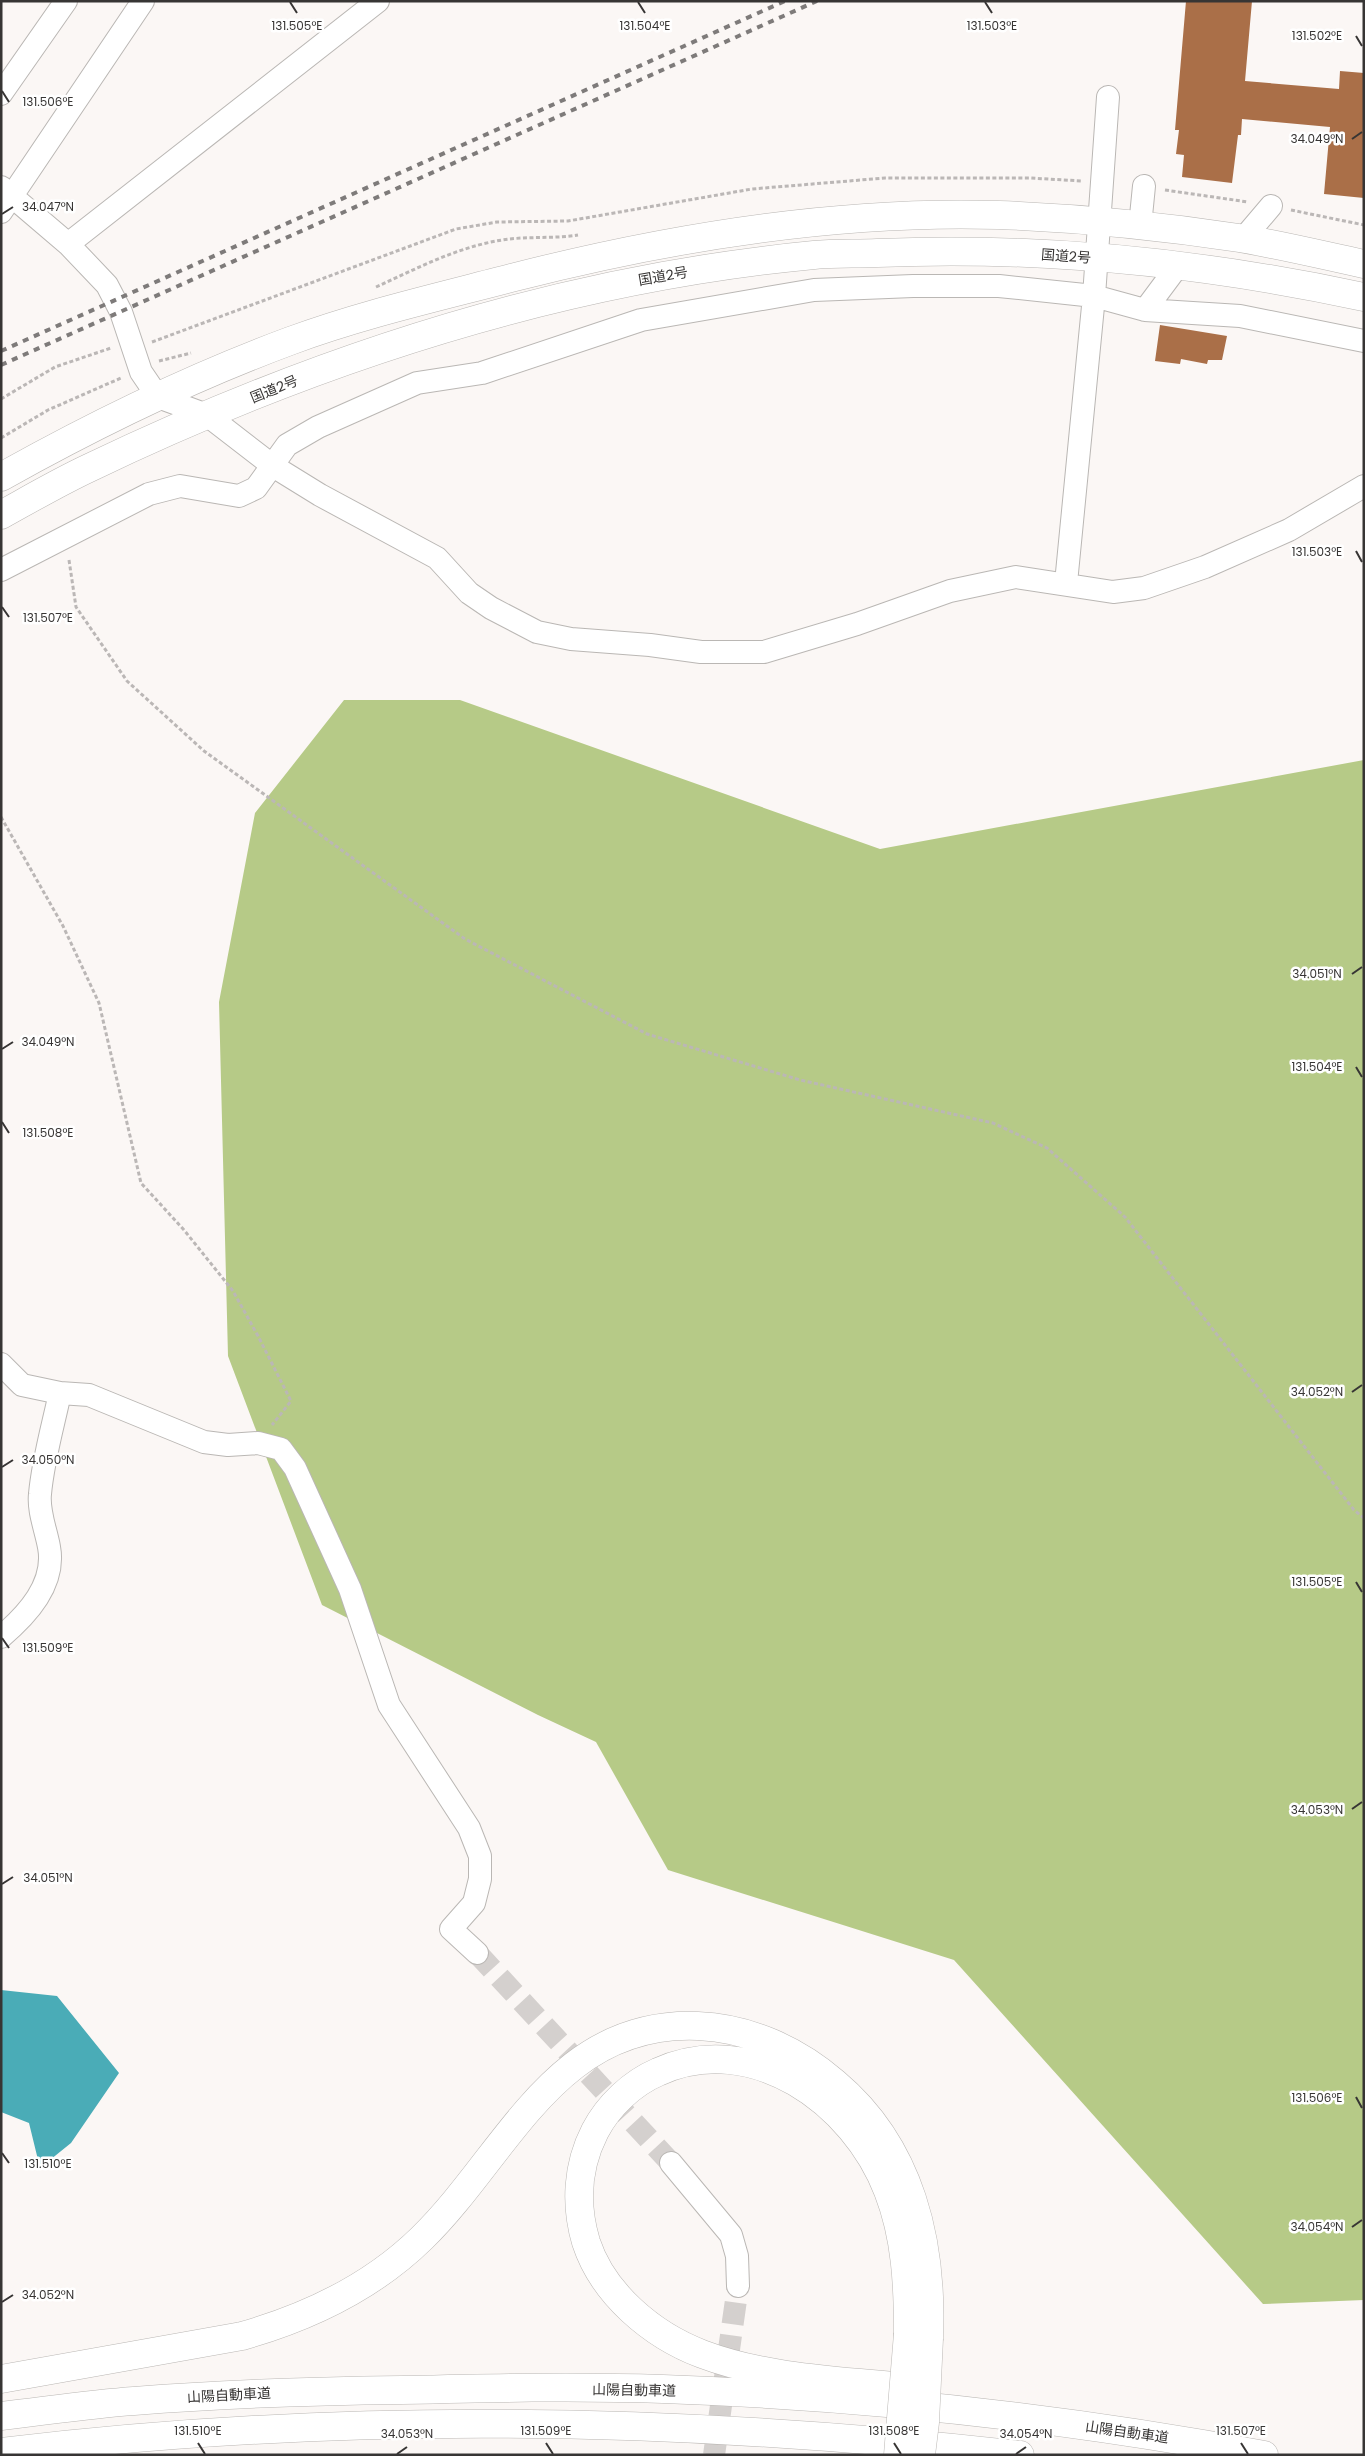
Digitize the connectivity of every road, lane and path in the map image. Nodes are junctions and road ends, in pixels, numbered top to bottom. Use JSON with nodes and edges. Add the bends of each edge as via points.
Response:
{"nodes":[{"id":1,"x":66,"y":1,"type":"edge"},
{"id":2,"x":143,"y":1,"type":"edge"},
{"id":3,"x":378,"y":1,"type":"edge"},
{"id":4,"x":1,"y":94,"type":"edge"},
{"id":5,"x":1108,"y":98,"type":"dead end"},
{"id":6,"x":1144,"y":186,"type":"dead end"},
{"id":7,"x":5,"y":199,"type":"edge"},
{"id":8,"x":1271,"y":206,"type":"dead end"},
{"id":9,"x":1098,"y":221,"type":"junction"},
{"id":10,"x":1140,"y":226,"type":"junction"},
{"id":11,"x":1243,"y":239,"type":"junction"},
{"id":12,"x":68,"y":244,"type":"junction"},
{"id":13,"x":1096,"y":258,"type":"junction"},
{"id":14,"x":1364,"y":264,"type":"edge"},
{"id":15,"x":1177,"y":267,"type":"junction"},
{"id":16,"x":1094,"y":296,"type":"junction"},
{"id":17,"x":1364,"y":298,"type":"edge"},
{"id":18,"x":1144,"y":310,"type":"junction"},
{"id":19,"x":1364,"y":341,"type":"edge"},
{"id":20,"x":158,"y":397,"type":"junction"},
{"id":21,"x":207,"y":415,"type":"junction"},
{"id":22,"x":273,"y":466,"type":"junction"},
{"id":23,"x":1,"y":477,"type":"edge"},
{"id":24,"x":1364,"y":486,"type":"edge"},
{"id":25,"x":1,"y":515,"type":"edge"},
{"id":26,"x":65,"y":537,"type":"junction"},
{"id":27,"x":1,"y":570,"type":"edge"},
{"id":28,"x":1066,"y":584,"type":"junction"},
{"id":29,"x":1,"y":817,"type":"edge"},
{"id":30,"x":1,"y":1364,"type":"edge"},
{"id":31,"x":60,"y":1393,"type":"junction"},
{"id":32,"x":258,"y":1443,"type":"junction"},
{"id":33,"x":1364,"y":1518,"type":"edge"},
{"id":34,"x":1,"y":1637,"type":"edge"},
{"id":35,"x":477,"y":1953,"type":"tunnel mouth"},
{"id":36,"x":671,"y":2163,"type":"tunnel mouth"},
{"id":37,"x":738,"y":2286,"type":"tunnel mouth"},
{"id":38,"x":918,"y":2336,"type":"junction"},
{"id":39,"x":1,"y":2379,"type":"edge"},
{"id":40,"x":1,"y":2416,"type":"edge"},
{"id":41,"x":1039,"y":2419,"type":"junction"},
{"id":42,"x":1,"y":2452,"type":"edge"},
{"id":43,"x":898,"y":2455,"type":"edge"},
{"id":44,"x":921,"y":2455,"type":"edge"},
{"id":45,"x":1020,"y":2455,"type":"edge"},
{"id":46,"x":1264,"y":2455,"type":"edge"}],
"edges":[{"from":1,"to":4,"type":"street"},
{"from":2,"to":7,"type":"street"},
{"from":3,"to":12,"type":"street"},
{"from":5,"to":9,"type":"street"},
{"from":6,"to":10,"type":"street"},
{"from":7,"to":12,"type":"street"},
{"from":8,"to":11,"type":"street"},
{"from":9,"to":10,"type":"highway"},
{"from":9,"to":13,"type":"street"},
{"from":9,"to":20,"type":"highway","via":[[996,215],[870,218],[741,231],[654,246],[573,262],[404,306],[290,341]]},
{"from":10,"to":11,"type":"highway"},
{"from":11,"to":14,"type":"highway"},
{"from":12,"to":20,"type":"street","via":[[107,285],[121,312],[141,372]]},
{"from":13,"to":15,"type":"highway","name":"国道2号"},
{"from":13,"to":16,"type":"street"},
{"from":13,"to":21,"type":"highway","name":"国道2号","via":[[934,250],[818,255],[667,275],[489,316],[305,376]]},
{"from":15,"to":17,"type":"highway","name":"国道2号"},
{"from":15,"to":18,"type":"street"},
{"from":16,"to":18,"type":"street"},
{"from":16,"to":22,"type":"street","via":[[999,286],[814,290],[642,320],[482,373],[417,383],[318,427],[287,445]]},
{"from":16,"to":28,"type":"street"},
{"from":18,"to":19,"type":"street","via":[[1240,316]]},
{"from":20,"to":21,"type":"street"},
{"from":20,"to":23,"type":"highway","via":[[76,435]]},
{"from":21,"to":22,"type":"street"},
{"from":21,"to":25,"type":"highway","name":"国道2号","via":[[87,468]]},
{"from":22,"to":26,"type":"street","via":[[256,488],[239,496],[180,486],[149,494]]},
{"from":22,"to":28,"type":"street","via":[[437,558],[468,593],[491,608],[537,632],[571,639],[700,652],[764,652],[950,591],[1016,577]]},
{"from":24,"to":28,"type":"street","via":[[1288,530],[1205,567],[1144,588],[1113,592]]},
{"from":26,"to":27,"type":"street"},
{"from":26,"to":33,"type":"path","via":[[76,607],[126,682],[204,751],[465,939],[648,1034],[800,1080],[993,1123],[1047,1148],[1125,1217],[1354,1510]]},
{"from":29,"to":32,"type":"path","via":[[63,926],[99,1003],[141,1183],[184,1230],[232,1291],[291,1401]]},
{"from":30,"to":31,"type":"street","via":[[22,1385]]},
{"from":31,"to":32,"type":"street","via":[[89,1395],[204,1442],[228,1445]]},
{"from":31,"to":34,"type":"street","via":[[39,1496],[50,1549],[46,1580],[39,1596],[18,1623]]},
{"from":32,"to":35,"type":"street","via":[[281,1449],[295,1468],[350,1589],[389,1705],[469,1828],[480,1856],[480,1880],[474,1902],[451,1929]]},
{"from":36,"to":37,"type":"street","via":[[731,2235],[737,2256]]},
{"from":38,"to":39,"type":"highway","via":[[931,2302],[927,2257],[915,2202],[899,2164],[867,2114],[818,2068],[783,2048],[726,2028],[687,2025],[651,2029],[610,2043],[562,2074],[530,2106],[424,2236],[346,2295],[314,2312],[242,2336]]},
{"from":38,"to":41,"type":"highway","via":[[908,2302],[899,2227],[887,2188],[852,2130],[814,2093],[763,2067],[743,2061],[705,2059],[670,2066],[650,2075],[630,2089],[600,2122],[582,2162],[579,2186],[582,2228],[590,2254],[630,2309],[671,2340],[703,2354],[767,2372],[973,2394]]},
{"from":38,"to":43,"type":"highway","bridge":true},
{"from":38,"to":44,"type":"highway","bridge":true,"via":[[925,2422]]},
{"from":40,"to":41,"type":"highway","name":"山陽自動車道","via":[[142,2400],[284,2392],[481,2388],[672,2390],[835,2399]]},
{"from":41,"to":46,"type":"highway","name":"山陽自動車道"},
{"from":42,"to":45,"type":"highway","via":[[158,2436],[473,2422],[656,2426]]}]}
